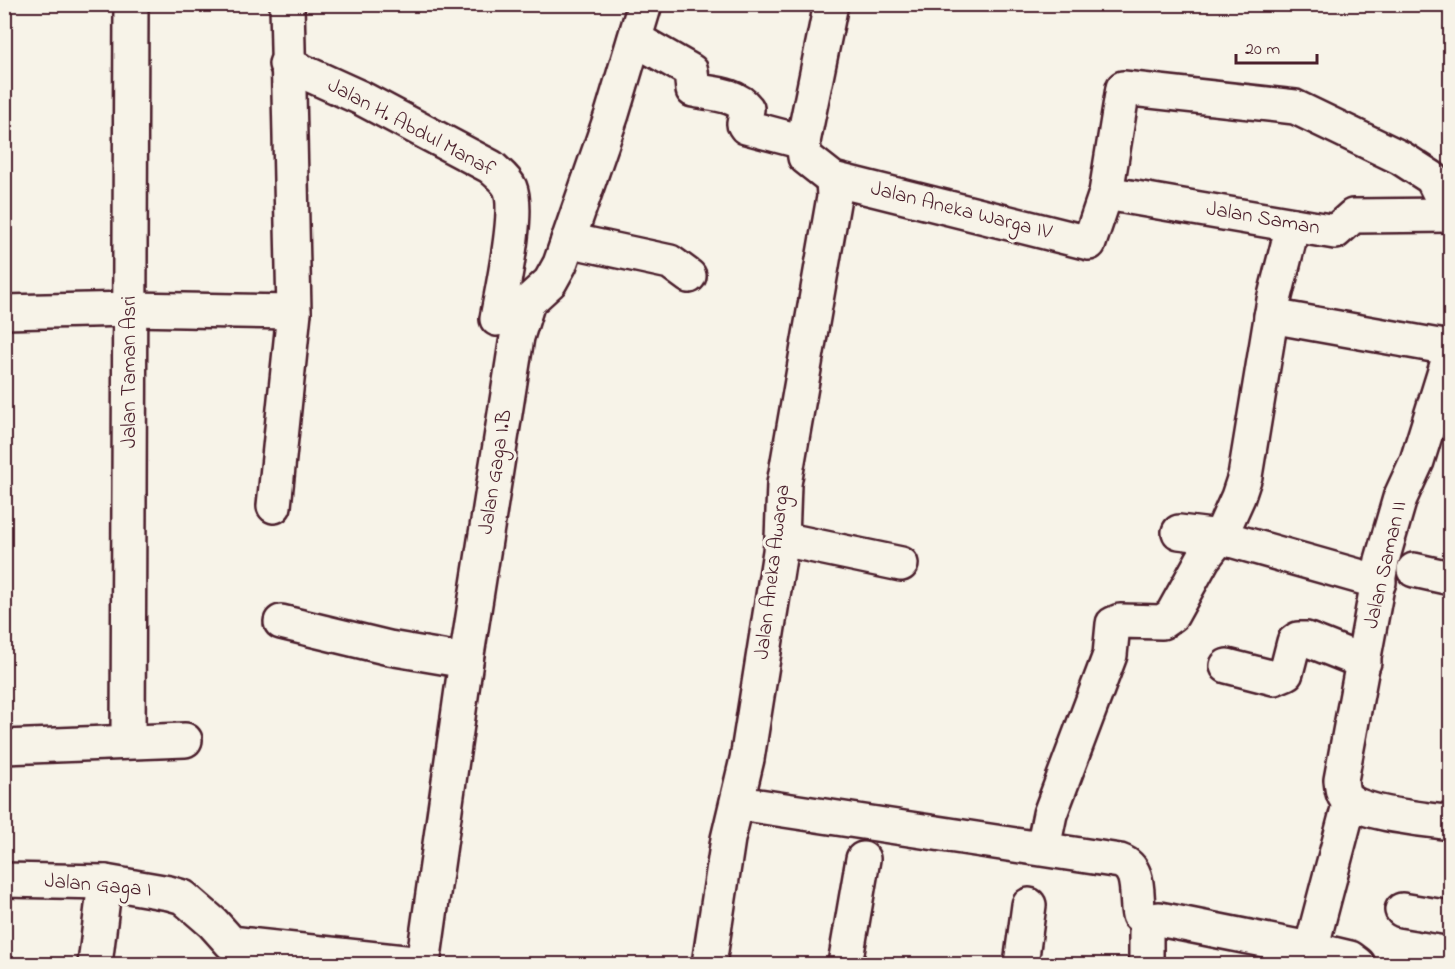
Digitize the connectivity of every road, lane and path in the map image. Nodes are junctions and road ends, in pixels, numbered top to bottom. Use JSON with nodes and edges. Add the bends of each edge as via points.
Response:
{"nodes":[{"id":1,"x":131,"y":4,"type":"edge"},
{"id":2,"x":287,"y":4,"type":"edge"},
{"id":3,"x":645,"y":4,"type":"edge"},
{"id":4,"x":831,"y":4,"type":"edge"},
{"id":5,"x":635,"y":39,"type":"junction"},
{"id":6,"x":286,"y":63,"type":"junction"},
{"id":7,"x":803,"y":142,"type":"junction"},
{"id":8,"x":833,"y":179,"type":"junction"},
{"id":9,"x":1106,"y":193,"type":"junction"},
{"id":10,"x":1448,"y":214,"type":"edge"},
{"id":11,"x":1293,"y":225,"type":"junction"},
{"id":12,"x":568,"y":240,"type":"junction"},
{"id":13,"x":689,"y":276,"type":"dead end"},
{"id":14,"x":131,"y":309,"type":"junction"},
{"id":15,"x":4,"y":312,"type":"edge"},
{"id":16,"x":294,"y":312,"type":"junction"},
{"id":17,"x":1271,"y":316,"type":"junction"},
{"id":18,"x":497,"y":318,"type":"dead end"},
{"id":19,"x":1450,"y":348,"type":"edge"},
{"id":20,"x":1450,"y":355,"type":"edge"},
{"id":21,"x":274,"y":506,"type":"dead end"},
{"id":22,"x":1179,"y":532,"type":"dead end"},
{"id":23,"x":1220,"y":537,"type":"junction"},
{"id":24,"x":782,"y":539,"type":"junction"},
{"id":25,"x":901,"y":564,"type":"dead end"},
{"id":26,"x":1414,"y":570,"type":"dead end"},
{"id":27,"x":1450,"y":578,"type":"edge"},
{"id":28,"x":1379,"y":582,"type":"junction"},
{"id":29,"x":281,"y":622,"type":"dead end"},
{"id":30,"x":466,"y":661,"type":"junction"},
{"id":31,"x":1364,"y":662,"type":"junction"},
{"id":32,"x":1227,"y":666,"type":"dead end"},
{"id":33,"x":128,"y":740,"type":"junction"},
{"id":34,"x":184,"y":740,"type":"dead end"},
{"id":35,"x":4,"y":747,"type":"edge"},
{"id":36,"x":1345,"y":791,"type":"junction"},
{"id":37,"x":739,"y":803,"type":"junction"},
{"id":38,"x":1450,"y":823,"type":"edge"},
{"id":39,"x":1043,"y":848,"type":"junction"},
{"id":40,"x":863,"y":859,"type":"dead end"},
{"id":41,"x":4,"y":880,"type":"edge"},
{"id":42,"x":105,"y":882,"type":"junction"},
{"id":43,"x":1029,"y":905,"type":"dead end"},
{"id":44,"x":1402,"y":910,"type":"dead end"},
{"id":45,"x":1450,"y":918,"type":"edge"},
{"id":46,"x":1150,"y":924,"type":"junction"},
{"id":47,"x":1311,"y":949,"type":"junction"},
{"id":48,"x":231,"y":954,"type":"edge"},
{"id":49,"x":341,"y":960,"type":"edge"},
{"id":50,"x":95,"y":964,"type":"edge"},
{"id":51,"x":423,"y":964,"type":"edge"},
{"id":52,"x":710,"y":964,"type":"edge"},
{"id":53,"x":845,"y":964,"type":"edge"},
{"id":54,"x":1021,"y":964,"type":"edge"},
{"id":55,"x":1146,"y":964,"type":"edge"},
{"id":56,"x":1358,"y":964,"type":"edge"}],
"edges":[{"from":1,"to":14,"type":"street","name":"Jalan Taman Asri"},
{"from":2,"to":6,"type":"street"},
{"from":3,"to":5,"type":"street","name":"Jalan Gaga I.B"},
{"from":4,"to":7,"type":"street"},
{"from":5,"to":7,"type":"street","via":[[691,71],[693,90],[730,97],[743,104],[747,109],[746,127]]},
{"from":5,"to":12,"type":"street","name":"Jalan Gaga I.B"},
{"from":6,"to":16,"type":"street"},
{"from":6,"to":18,"type":"street","name":"Jalan H. Abdul Manaf","via":[[361,98],[491,167],[503,178],[510,188],[513,207]]},
{"from":7,"to":8,"type":"street","via":[[805,158]]},
{"from":8,"to":9,"type":"street","name":"Jalan Aneka Warga IV","via":[[1089,243]]},
{"from":8,"to":24,"type":"street","name":"Jalan Aneka Awarga","via":[[834,197],[784,484]]},
{"from":9,"to":10,"type":"street","via":[[1123,88],[1295,106],[1401,158],[1432,178]]},
{"from":9,"to":11,"type":"street","name":"Jalan Saman"},
{"from":10,"to":11,"type":"street","name":"Jalan Saman","via":[[1353,216],[1335,232]]},
{"from":11,"to":17,"type":"street"},
{"from":12,"to":13,"type":"street","via":[[670,261]]},
{"from":12,"to":30,"type":"street","name":"Jalan Gaga I.B","via":[[550,282],[528,302],[517,337]]},
{"from":14,"to":15,"type":"street"},
{"from":14,"to":16,"type":"street"},
{"from":14,"to":33,"type":"street","name":"Jalan Taman Asri"},
{"from":16,"to":21,"type":"street"},
{"from":17,"to":19,"type":"street"},
{"from":17,"to":23,"type":"street","via":[[1245,476]]},
{"from":20,"to":28,"type":"street","name":"Jalan Saman II","via":[[1400,498]]},
{"from":22,"to":23,"type":"street"},
{"from":23,"to":28,"type":"street"},
{"from":23,"to":39,"type":"street","via":[[1172,615],[1162,622],[1113,624],[1110,655],[1050,814]]},
{"from":24,"to":25,"type":"street"},
{"from":24,"to":37,"type":"street","name":"Jalan Aneka Awarga"},
{"from":26,"to":27,"type":"street"},
{"from":28,"to":31,"type":"street","name":"Jalan Saman II"},
{"from":29,"to":30,"type":"street","via":[[389,648]]},
{"from":30,"to":51,"type":"street","name":"Jalan Gaga I.B"},
{"from":31,"to":32,"type":"street","via":[[1298,639],[1286,674],[1274,678]]},
{"from":31,"to":36,"type":"street","name":"Jalan Saman II"},
{"from":33,"to":34,"type":"street"},
{"from":33,"to":35,"type":"street"},
{"from":36,"to":38,"type":"street","via":[[1384,812]]},
{"from":36,"to":47,"type":"street","name":"Jalan Saman II"},
{"from":37,"to":39,"type":"street"},
{"from":37,"to":52,"type":"street","name":"Jalan Aneka Awarga","via":[[728,839]]},
{"from":39,"to":46,"type":"street","via":[[1128,864],[1138,895],[1139,915]]},
{"from":40,"to":53,"type":"street"},
{"from":41,"to":42,"type":"street","name":"Jalan Gaga I"},
{"from":42,"to":48,"type":"street","name":"Jalan Gaga I","via":[[183,897],[213,923]]},
{"from":42,"to":50,"type":"street"},
{"from":43,"to":54,"type":"street"},
{"from":44,"to":45,"type":"street"},
{"from":46,"to":47,"type":"street","via":[[1159,919]]},
{"from":46,"to":55,"type":"street","via":[[1146,932]]},
{"from":47,"to":56,"type":"street","via":[[1350,958]]},
{"from":48,"to":49,"type":"street","name":"Jalan Gaga I"},
{"from":49,"to":51,"type":"street","name":"Jalan Gaga I"}]}
